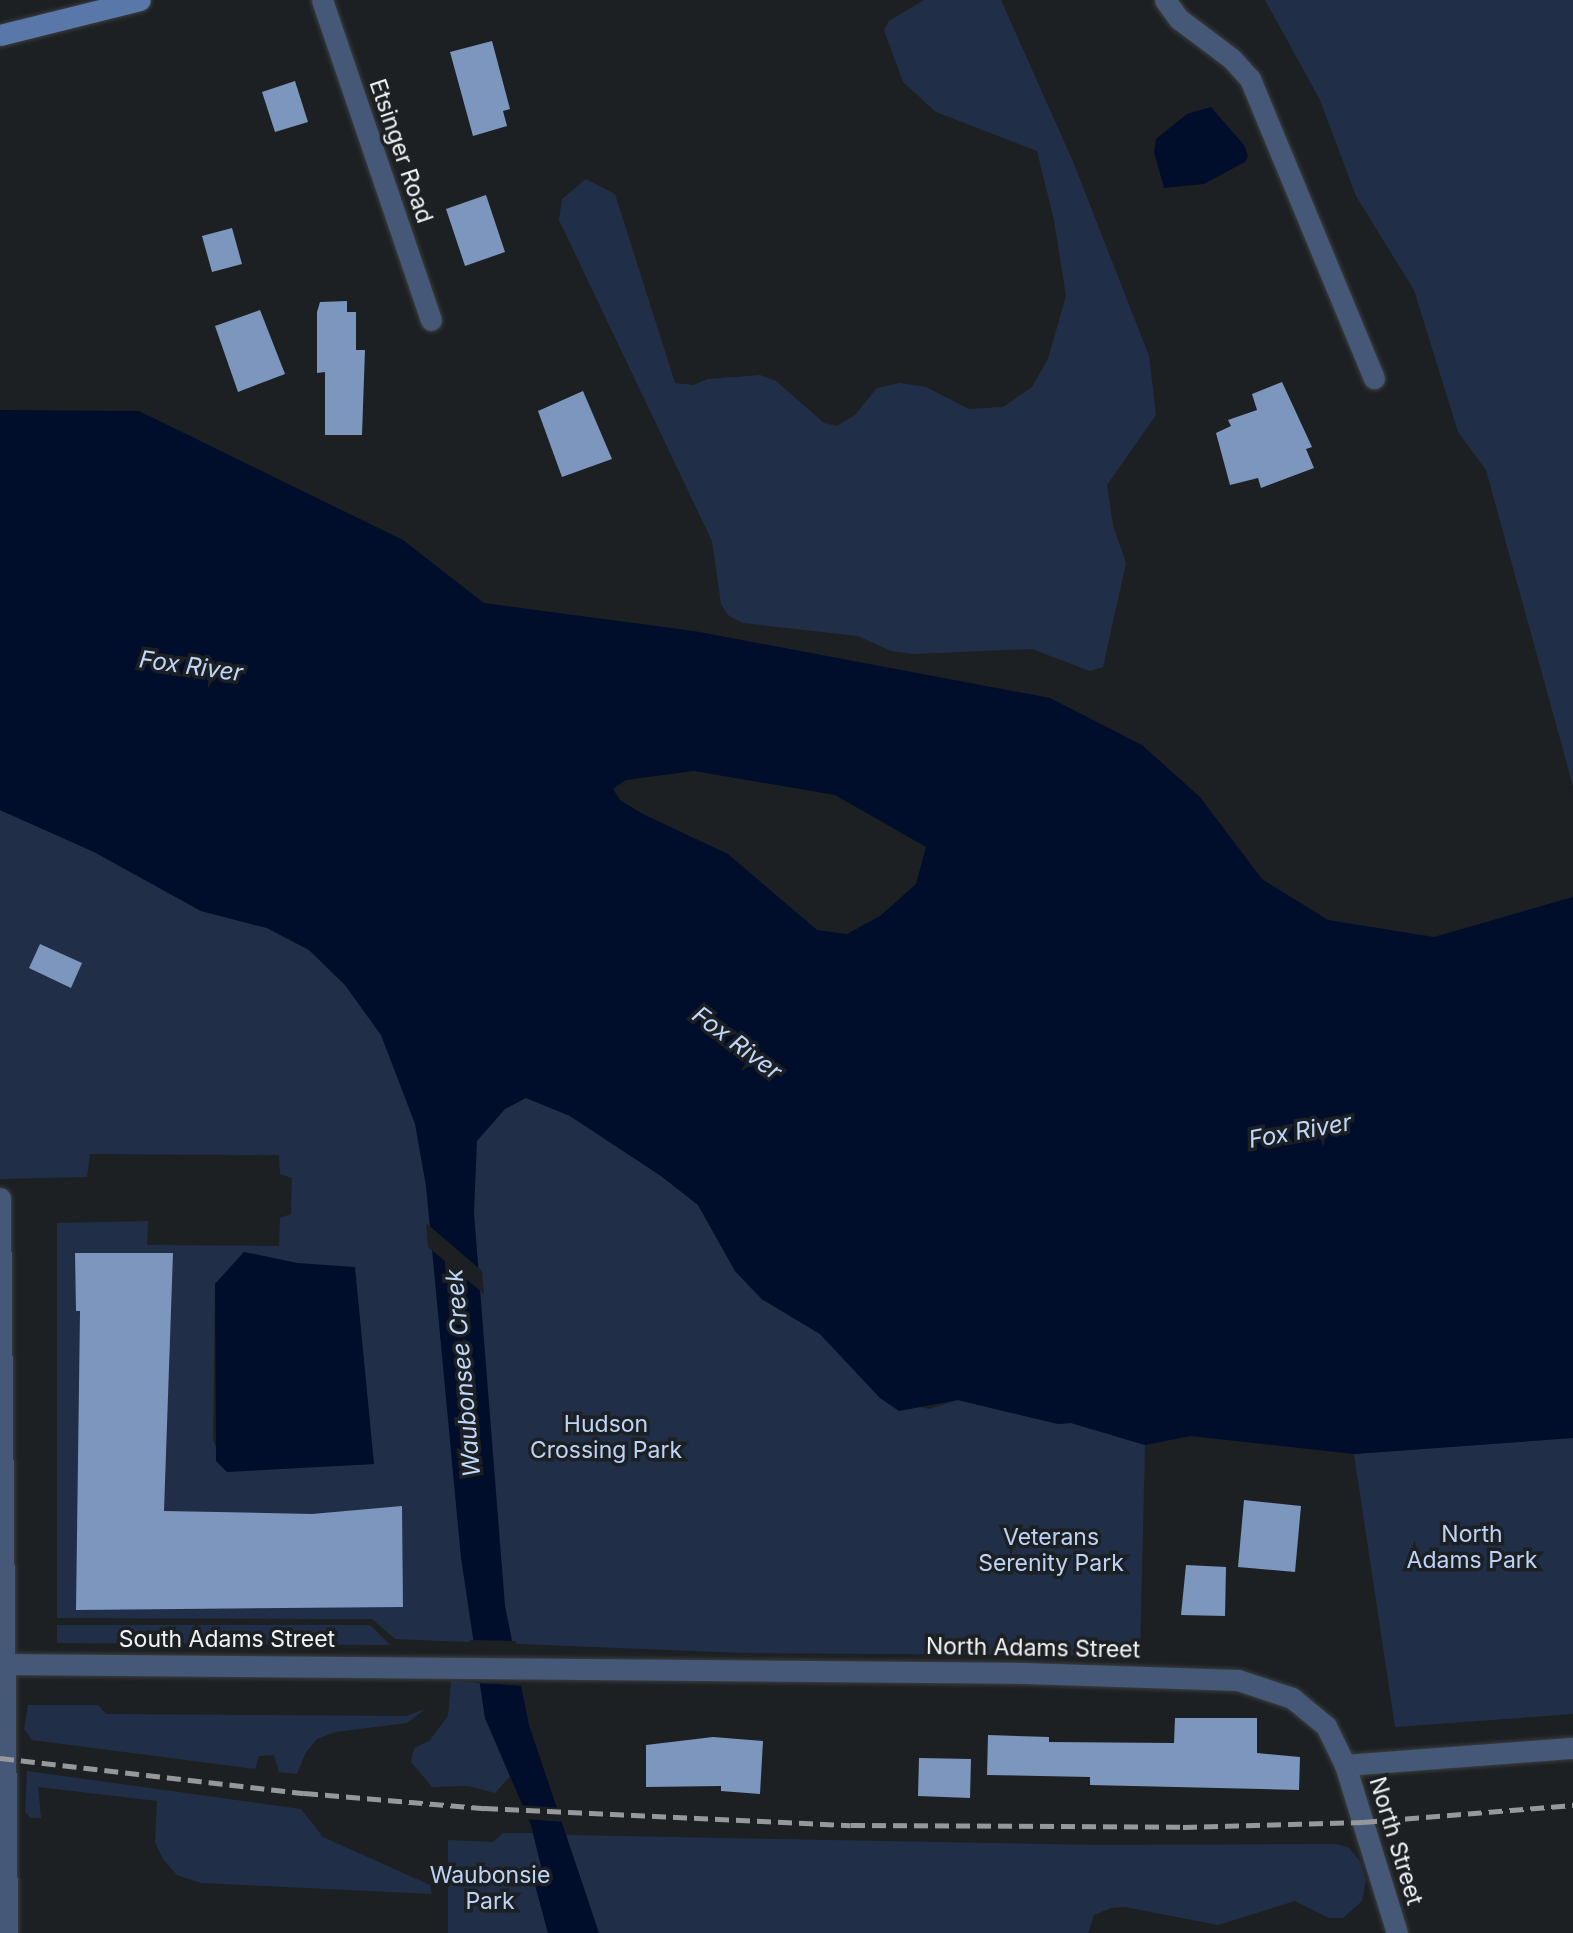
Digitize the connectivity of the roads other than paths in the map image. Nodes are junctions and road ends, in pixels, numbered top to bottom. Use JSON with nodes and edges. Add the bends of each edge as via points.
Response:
{"nodes":[{"id":1,"x":140,"y":0,"type":"edge"},
{"id":2,"x":321,"y":0,"type":"edge"},
{"id":3,"x":1165,"y":0,"type":"edge"},
{"id":4,"x":0,"y":35,"type":"edge"},
{"id":5,"x":431,"y":320,"type":"dead end"},
{"id":6,"x":1374,"y":378,"type":"dead end"},
{"id":7,"x":1,"y":1198,"type":"edge"},
{"id":8,"x":2,"y":1664,"type":"edge"},
{"id":9,"x":454,"y":1666,"type":"joint"},
{"id":10,"x":1573,"y":1748,"type":"edge"},
{"id":11,"x":1345,"y":1765,"type":"junction"},
{"id":12,"x":7,"y":1933,"type":"edge"},
{"id":13,"x":1397,"y":1933,"type":"edge"}],
"edges":[{"from":1,"to":4,"type":"main road"},
{"from":2,"to":5,"type":"street","name":"Etsinger Road"},
{"from":3,"to":6,"type":"street","via":[[1179,19],[1250,79]]},
{"from":7,"to":8,"type":"street"},
{"from":8,"to":9,"type":"street","name":"South Adams Street"},
{"from":8,"to":12,"type":"street"},
{"from":9,"to":11,"type":"street","name":"North Adams Street","via":[[1238,1680],[1292,1698],[1326,1726]]},
{"from":10,"to":11,"type":"street"},
{"from":11,"to":13,"type":"street","name":"North Street"}]}
